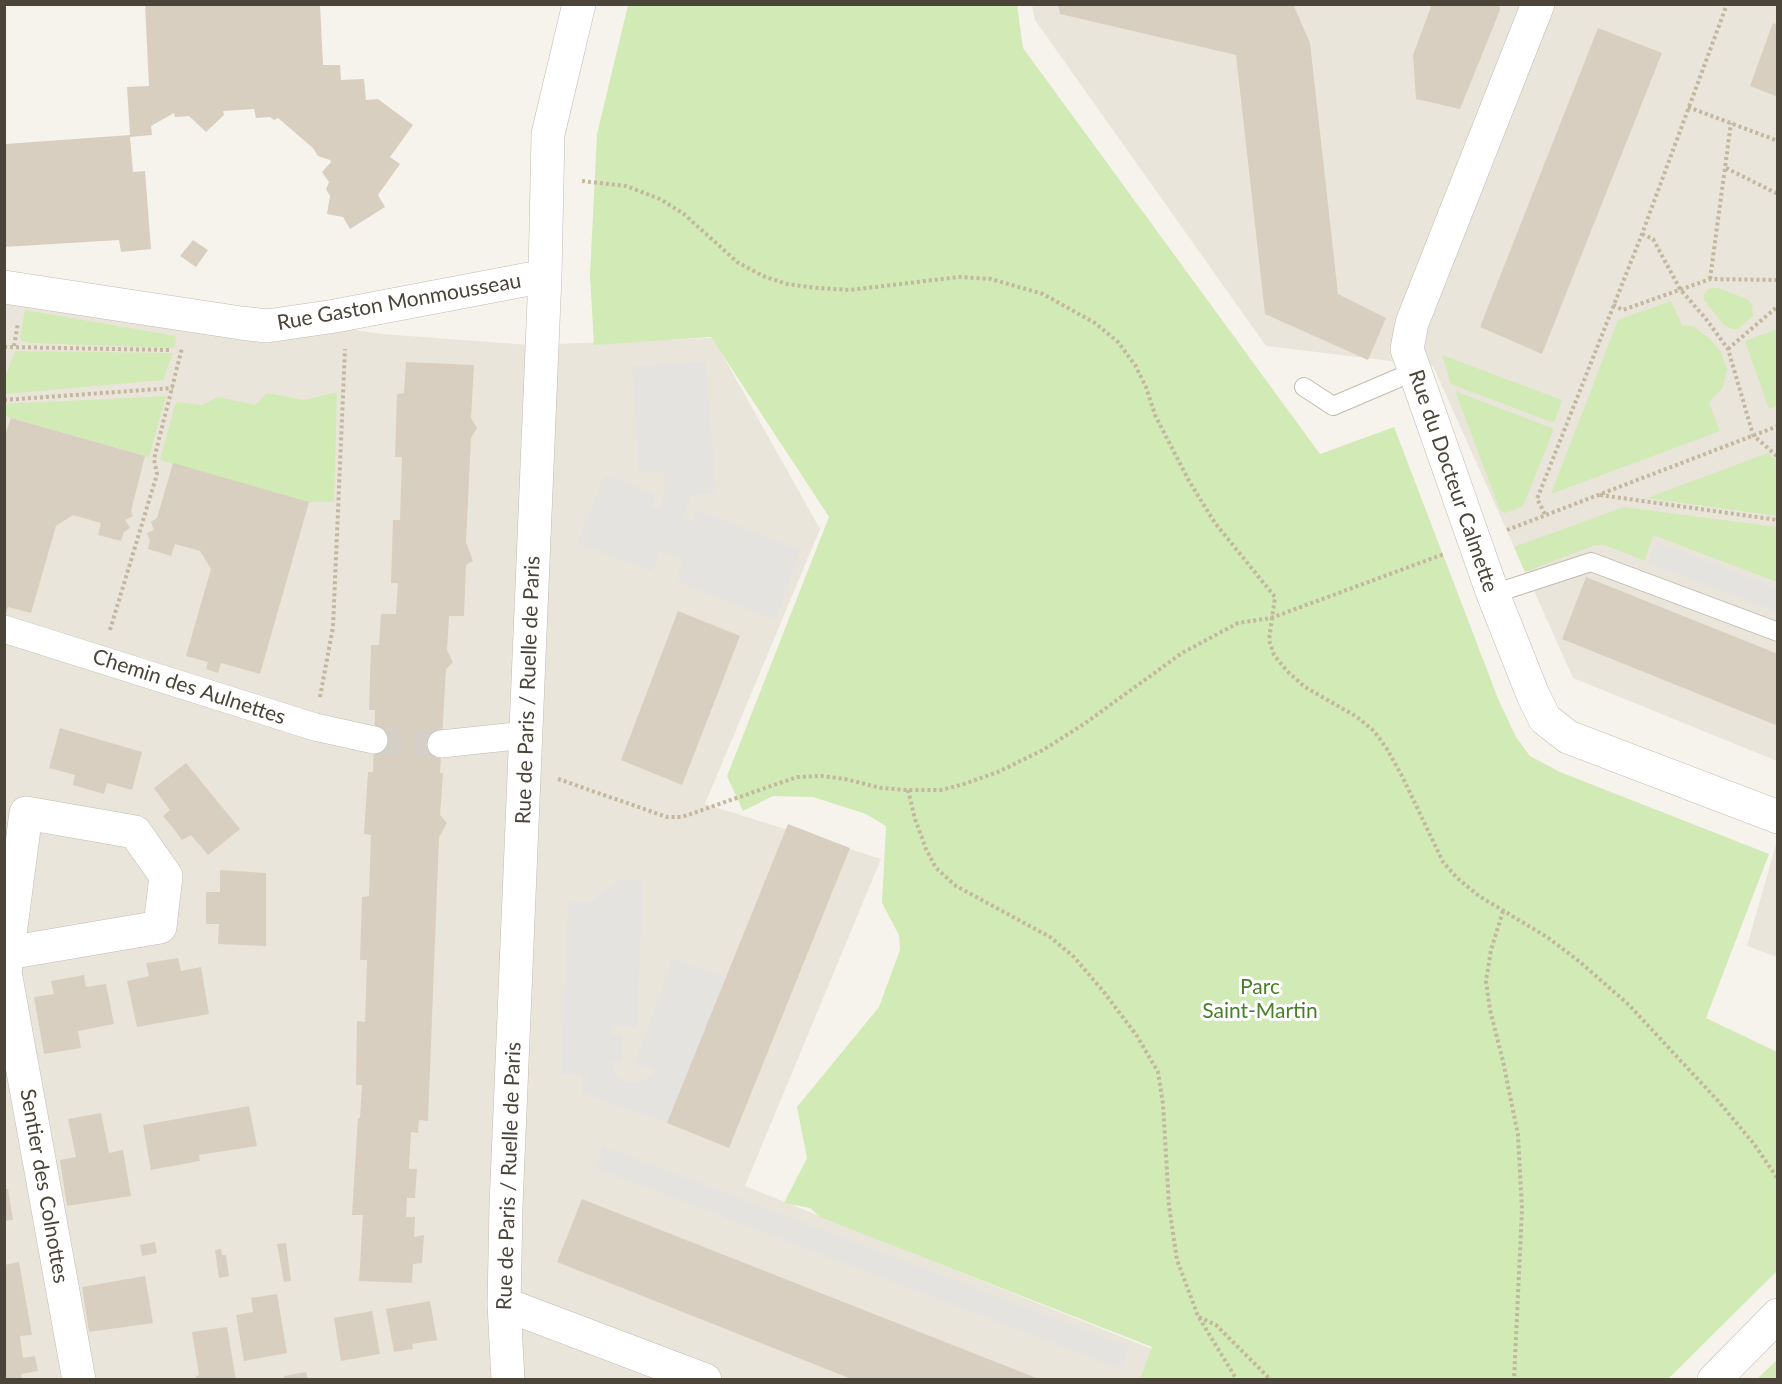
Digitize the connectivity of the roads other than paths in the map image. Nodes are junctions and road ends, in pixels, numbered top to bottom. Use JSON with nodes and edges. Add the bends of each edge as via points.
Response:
{"nodes":[{"id":1,"x":579,"y":4,"type":"edge"},
{"id":2,"x":1538,"y":4,"type":"edge"},
{"id":3,"x":545,"y":276,"type":"junction"},
{"id":4,"x":4,"y":287,"type":"edge"},
{"id":5,"x":1415,"y":371,"type":"junction"},
{"id":6,"x":1304,"y":387,"type":"dead end"},
{"id":7,"x":1493,"y":594,"type":"junction"},
{"id":8,"x":4,"y":629,"type":"edge"},
{"id":9,"x":1778,"y":632,"type":"edge"},
{"id":10,"x":526,"y":735,"type":"junction"},
{"id":11,"x":374,"y":740,"type":"tunnel mouth"},
{"id":12,"x":441,"y":744,"type":"tunnel mouth"},
{"id":13,"x":1778,"y":817,"type":"edge"},
{"id":14,"x":8,"y":953,"type":"junction"},
{"id":15,"x":504,"y":1304,"type":"junction"},
{"id":16,"x":1778,"y":1316,"type":"edge"},
{"id":17,"x":499,"y":1378,"type":"edge"},
{"id":18,"x":79,"y":1380,"type":"edge"},
{"id":19,"x":705,"y":1380,"type":"edge"},
{"id":20,"x":1714,"y":1380,"type":"edge"}],
"edges":[{"from":1,"to":3,"type":"street","name":"Rue de Paris / Ruelle de Paris","via":[[548,134]]},
{"from":2,"to":5,"type":"street","name":"Rue du Docteur Calmette","via":[[1412,323],[1407,349]]},
{"from":3,"to":4,"type":"street","name":"Rue Gaston Monmousseau","via":[[285,324],[250,324]]},
{"from":3,"to":10,"type":"street","name":"Rue de Paris / Ruelle de Paris"},
{"from":5,"to":6,"type":"lane","via":[[1333,406]]},
{"from":5,"to":7,"type":"street","name":"Rue du Docteur Calmette"},
{"from":7,"to":9,"type":"lane","via":[[1591,562]]},
{"from":7,"to":13,"type":"street","name":"Rue du Docteur Calmette","via":[[1545,719],[1568,737]]},
{"from":8,"to":11,"type":"street","name":"Chemin des Aulnettes","via":[[315,727]]},
{"from":10,"to":12,"type":"street"},
{"from":10,"to":15,"type":"street","name":"Rue de Paris / Ruelle de Paris"},
{"from":14,"to":14,"type":"street","name":"Sentier des Colnottes","via":[[26,813],[135,832],[165,876],[160,927]]},
{"from":14,"to":18,"type":"street","name":"Sentier des Colnottes","via":[[5,972]]},
{"from":15,"to":17,"type":"street","name":"Rue de Paris / Ruelle de Paris"},
{"from":15,"to":19,"type":"street"},
{"from":16,"to":20,"type":"street"}]}
